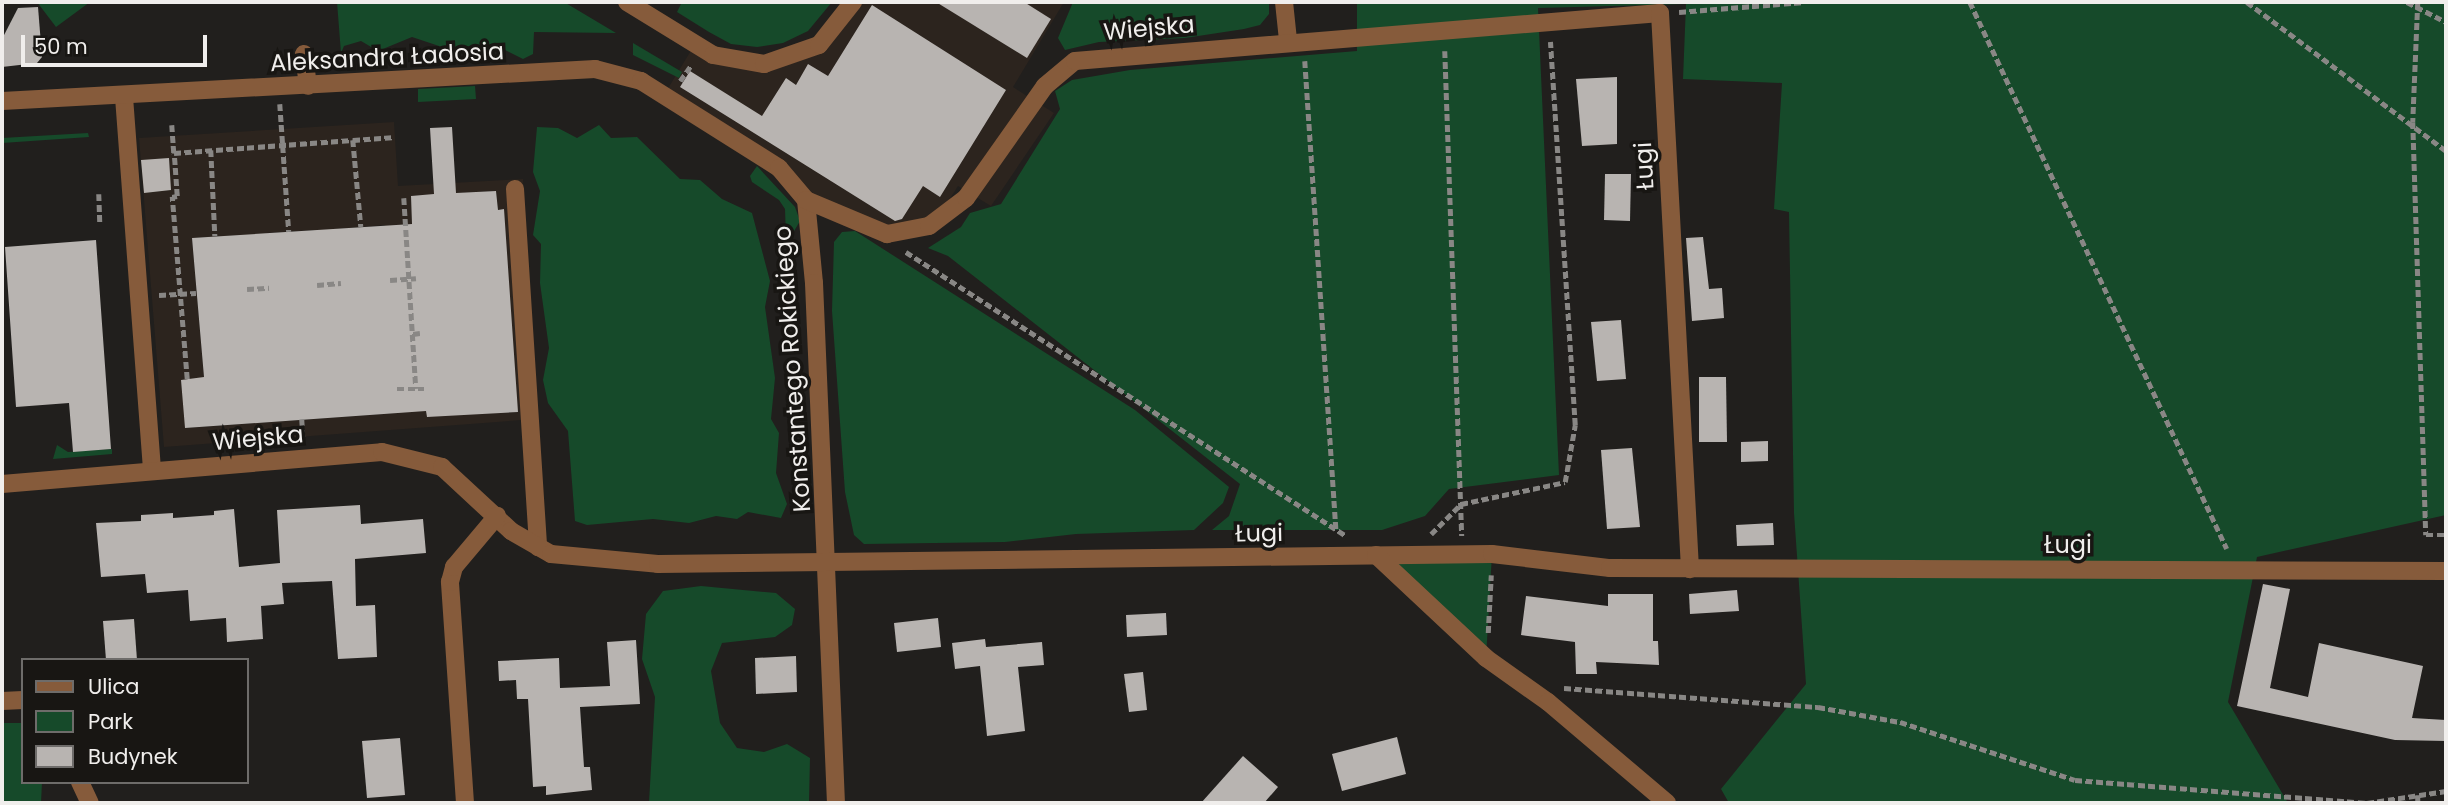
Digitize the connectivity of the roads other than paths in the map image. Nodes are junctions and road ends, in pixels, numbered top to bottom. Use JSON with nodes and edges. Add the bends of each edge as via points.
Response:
{"nodes":[{"id":1,"x":627,"y":2,"type":"edge"},
{"id":2,"x":853,"y":2,"type":"edge"},
{"id":3,"x":1284,"y":2,"type":"edge"},
{"id":4,"x":1661,"y":13,"type":"joint"},
{"id":5,"x":1296,"y":40,"type":"junction"},
{"id":6,"x":304,"y":54,"type":"dead end"},
{"id":7,"x":607,"y":71,"type":"joint"},
{"id":8,"x":307,"y":86,"type":"junction"},
{"id":9,"x":124,"y":97,"type":"junction"},
{"id":10,"x":2,"y":101,"type":"edge"},
{"id":11,"x":516,"y":189,"type":"dead end"},
{"id":12,"x":806,"y":200,"type":"junction"},
{"id":13,"x":152,"y":471,"type":"junction"},
{"id":14,"x":2,"y":484,"type":"edge"},
{"id":15,"x":497,"y":516,"type":"junction"},
{"id":16,"x":538,"y":547,"type":"junction"},
{"id":17,"x":1376,"y":555,"type":"junction"},
{"id":18,"x":828,"y":565,"type":"junction"},
{"id":19,"x":1689,"y":569,"type":"junction"},
{"id":20,"x":2446,"y":571,"type":"edge"},
{"id":21,"x":21,"y":700,"type":"edge"},
{"id":22,"x":2,"y":701,"type":"edge"},
{"id":23,"x":81,"y":784,"type":"edge"},
{"id":24,"x":90,"y":803,"type":"edge"},
{"id":25,"x":465,"y":803,"type":"edge"},
{"id":26,"x":836,"y":803,"type":"edge"},
{"id":27,"x":1667,"y":803,"type":"edge"}],
"edges":[{"from":1,"to":2,"type":"street","via":[[713,55],[764,64],[819,45]]},
{"from":3,"to":5,"type":"street"},
{"from":4,"to":5,"type":"street","name":"Wiejska"},
{"from":4,"to":19,"type":"street","name":"Ługi"},
{"from":5,"to":12,"type":"street","name":"Wiejska","via":[[1075,61],[1045,86],[954,210],[919,231],[873,231]]},
{"from":6,"to":8,"type":"street"},
{"from":7,"to":8,"type":"street","name":"Aleksandra Ładosia"},
{"from":7,"to":12,"type":"street","name":"Konstantego Rokickiego","via":[[641,81],[761,156],[779,168]]},
{"from":8,"to":9,"type":"street","name":"Aleksandra Ładosia"},
{"from":9,"to":10,"type":"street","name":"Aleksandra Ładosia"},
{"from":9,"to":13,"type":"street"},
{"from":11,"to":16,"type":"street"},
{"from":12,"to":18,"type":"street","name":"Konstantego Rokickiego"},
{"from":13,"to":14,"type":"street","name":"Wiejska"},
{"from":13,"to":15,"type":"street","name":"Wiejska","via":[[382,452],[442,467]]},
{"from":15,"to":16,"type":"street","name":"Wiejska","via":[[511,531]]},
{"from":15,"to":25,"type":"street","via":[[454,567],[450,582]]},
{"from":16,"to":18,"type":"street","name":"Wiejska","via":[[551,554],[592,561]]},
{"from":17,"to":18,"type":"street","name":"Ługi"},
{"from":17,"to":19,"type":"street","name":"Ługi","via":[[1492,554],[1610,568]]},
{"from":17,"to":27,"type":"street","via":[[1486,658]]},
{"from":18,"to":26,"type":"street","name":"Konstantego Rokickiego"},
{"from":19,"to":20,"type":"street","name":"Ługi"},
{"from":21,"to":22,"type":"street"},
{"from":23,"to":24,"type":"street"}]}
